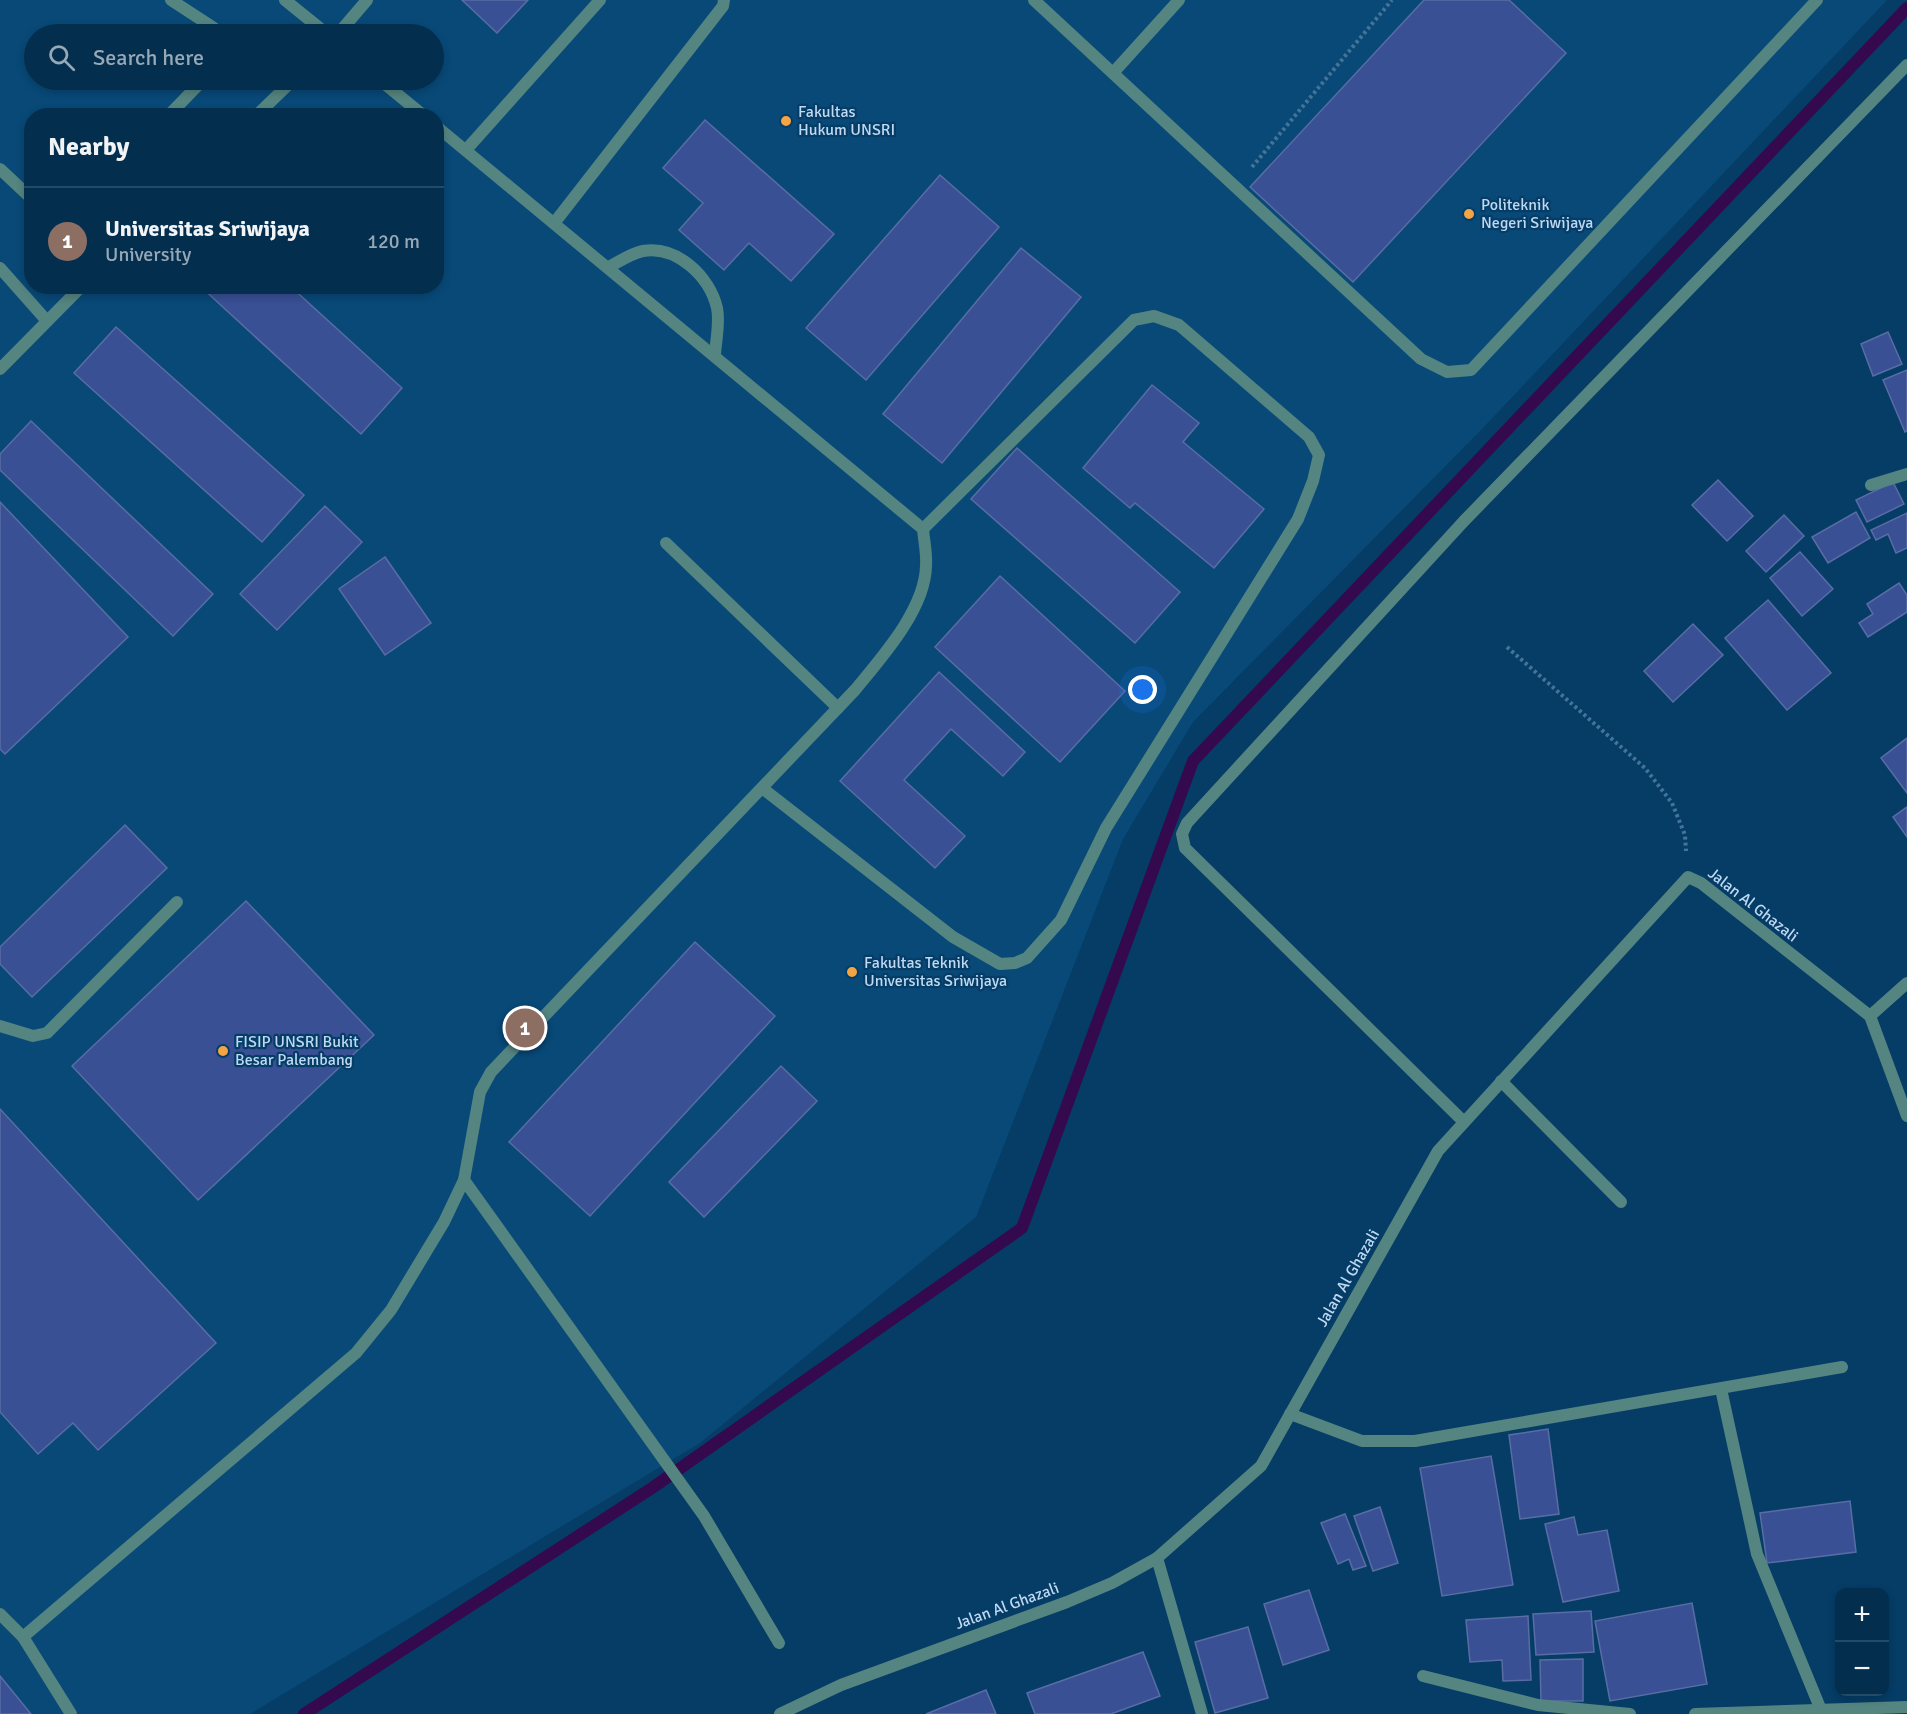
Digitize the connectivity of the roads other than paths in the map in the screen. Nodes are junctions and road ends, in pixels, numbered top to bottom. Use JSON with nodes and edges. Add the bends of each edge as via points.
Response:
{"nodes":[{"id":1,"x":171,"y":0,"type":"edge"},
{"id":2,"x":285,"y":0,"type":"edge"},
{"id":3,"x":367,"y":0,"type":"edge"},
{"id":4,"x":600,"y":0,"type":"edge"},
{"id":5,"x":724,"y":0,"type":"edge"},
{"id":6,"x":1034,"y":0,"type":"edge"},
{"id":7,"x":1179,"y":0,"type":"edge"},
{"id":8,"x":1817,"y":0,"type":"edge"},
{"id":9,"x":208,"y":24,"type":"edge"},
{"id":10,"x":315,"y":24,"type":"edge"},
{"id":11,"x":347,"y":24,"type":"edge"},
{"id":12,"x":1907,"y":65,"type":"edge"},
{"id":13,"x":1113,"y":73,"type":"junction"},
{"id":14,"x":193,"y":90,"type":"edge"},
{"id":15,"x":283,"y":90,"type":"edge"},
{"id":16,"x":393,"y":90,"type":"edge"},
{"id":17,"x":176,"y":108,"type":"edge"},
{"id":18,"x":264,"y":108,"type":"edge"},
{"id":19,"x":414,"y":108,"type":"edge"},
{"id":20,"x":444,"y":132,"type":"edge"},
{"id":21,"x":466,"y":150,"type":"junction"},
{"id":22,"x":0,"y":169,"type":"edge"},
{"id":23,"x":24,"y":192,"type":"edge"},
{"id":24,"x":555,"y":222,"type":"junction"},
{"id":25,"x":609,"y":267,"type":"junction"},
{"id":26,"x":0,"y":268,"type":"edge"},
{"id":27,"x":74,"y":294,"type":"edge"},
{"id":28,"x":47,"y":321,"type":"junction"},
{"id":29,"x":715,"y":354,"type":"junction"},
{"id":30,"x":0,"y":369,"type":"edge"},
{"id":31,"x":1907,"y":474,"type":"edge"},
{"id":32,"x":1871,"y":485,"type":"dead end"},
{"id":33,"x":923,"y":529,"type":"junction"},
{"id":34,"x":666,"y":543,"type":"dead end"},
{"id":35,"x":838,"y":708,"type":"junction"},
{"id":36,"x":762,"y":788,"type":"junction"},
{"id":37,"x":177,"y":902,"type":"dead end"},
{"id":38,"x":1907,"y":983,"type":"edge"},
{"id":39,"x":1870,"y":1016,"type":"junction"},
{"id":40,"x":0,"y":1026,"type":"edge"},
{"id":41,"x":1501,"y":1081,"type":"junction"},
{"id":42,"x":1907,"y":1116,"type":"edge"},
{"id":43,"x":1464,"y":1122,"type":"junction"},
{"id":44,"x":464,"y":1180,"type":"junction"},
{"id":45,"x":1621,"y":1202,"type":"dead end"},
{"id":46,"x":1842,"y":1367,"type":"dead end"},
{"id":47,"x":1721,"y":1389,"type":"junction"},
{"id":48,"x":1290,"y":1414,"type":"junction"},
{"id":49,"x":1157,"y":1558,"type":"junction"},
{"id":50,"x":0,"y":1614,"type":"edge"},
{"id":51,"x":23,"y":1637,"type":"junction"},
{"id":52,"x":779,"y":1643,"type":"dead end"},
{"id":53,"x":1423,"y":1676,"type":"dead end"},
{"id":54,"x":1907,"y":1707,"type":"edge"},
{"id":55,"x":1821,"y":1710,"type":"junction"},
{"id":56,"x":71,"y":1714,"type":"edge"},
{"id":57,"x":780,"y":1714,"type":"edge"},
{"id":58,"x":1202,"y":1714,"type":"edge"},
{"id":59,"x":1630,"y":1714,"type":"edge"},
{"id":60,"x":1695,"y":1714,"type":"edge"}],
"edges":[{"from":1,"to":9,"type":"street"},
{"from":2,"to":10,"type":"street"},
{"from":3,"to":11,"type":"street"},
{"from":4,"to":21,"type":"street"},
{"from":5,"to":24,"type":"street"},
{"from":6,"to":13,"type":"street"},
{"from":7,"to":13,"type":"street"},
{"from":8,"to":13,"type":"street","via":[[1471,370],[1447,372],[1421,359]]},
{"from":12,"to":43,"type":"street","via":[[1464,521],[1186,823],[1182,834],[1185,848]]},
{"from":14,"to":17,"type":"street"},
{"from":15,"to":18,"type":"street"},
{"from":16,"to":19,"type":"street"},
{"from":20,"to":21,"type":"street"},
{"from":21,"to":24,"type":"street"},
{"from":22,"to":23,"type":"street"},
{"from":24,"to":25,"type":"street"},
{"from":25,"to":29,"type":"street"},
{"from":25,"to":29,"type":"street","via":[[650,250],[681,259],[713,293],[718,311]]},
{"from":26,"to":28,"type":"street"},
{"from":27,"to":28,"type":"street"},
{"from":28,"to":30,"type":"street"},
{"from":29,"to":33,"type":"street"},
{"from":31,"to":32,"type":"street"},
{"from":33,"to":35,"type":"street","via":[[926,567],[922,587],[904,625]]},
{"from":33,"to":36,"type":"street","via":[[1134,320],[1154,316],[1179,325],[1309,436],[1319,455],[1298,519],[1106,828],[1061,920],[1027,958],[1000,964],[953,937]]},
{"from":34,"to":35,"type":"street"},
{"from":35,"to":36,"type":"street"},
{"from":36,"to":44,"type":"street","via":[[497,1065],[480,1092]]},
{"from":37,"to":40,"type":"street","via":[[47,1033],[33,1036]]},
{"from":38,"to":39,"type":"street"},
{"from":39,"to":41,"type":"street","name":"Jalan Al Ghazali","via":[[1701,883],[1688,877]]},
{"from":39,"to":42,"type":"street"},
{"from":41,"to":43,"type":"street","name":"Jalan Al Ghazali"},
{"from":41,"to":45,"type":"street"},
{"from":43,"to":48,"type":"street","name":"Jalan Al Ghazali","via":[[1438,1151]]},
{"from":44,"to":51,"type":"street","via":[[444,1222],[391,1310],[356,1353]]},
{"from":44,"to":52,"type":"street","via":[[704,1516]]},
{"from":46,"to":47,"type":"street"},
{"from":47,"to":48,"type":"street","via":[[1415,1442],[1362,1441]]},
{"from":47,"to":55,"type":"street","via":[[1757,1554]]},
{"from":48,"to":49,"type":"street","name":"Jalan Al Ghazali","via":[[1261,1466]]},
{"from":49,"to":57,"type":"street","name":"Jalan Al Ghazali","via":[[1067,1602],[841,1685]]},
{"from":49,"to":58,"type":"street"},
{"from":50,"to":51,"type":"street"},
{"from":51,"to":56,"type":"street"},
{"from":53,"to":59,"type":"street","via":[[1538,1706]]},
{"from":54,"to":55,"type":"street"},
{"from":55,"to":60,"type":"street"}]}
